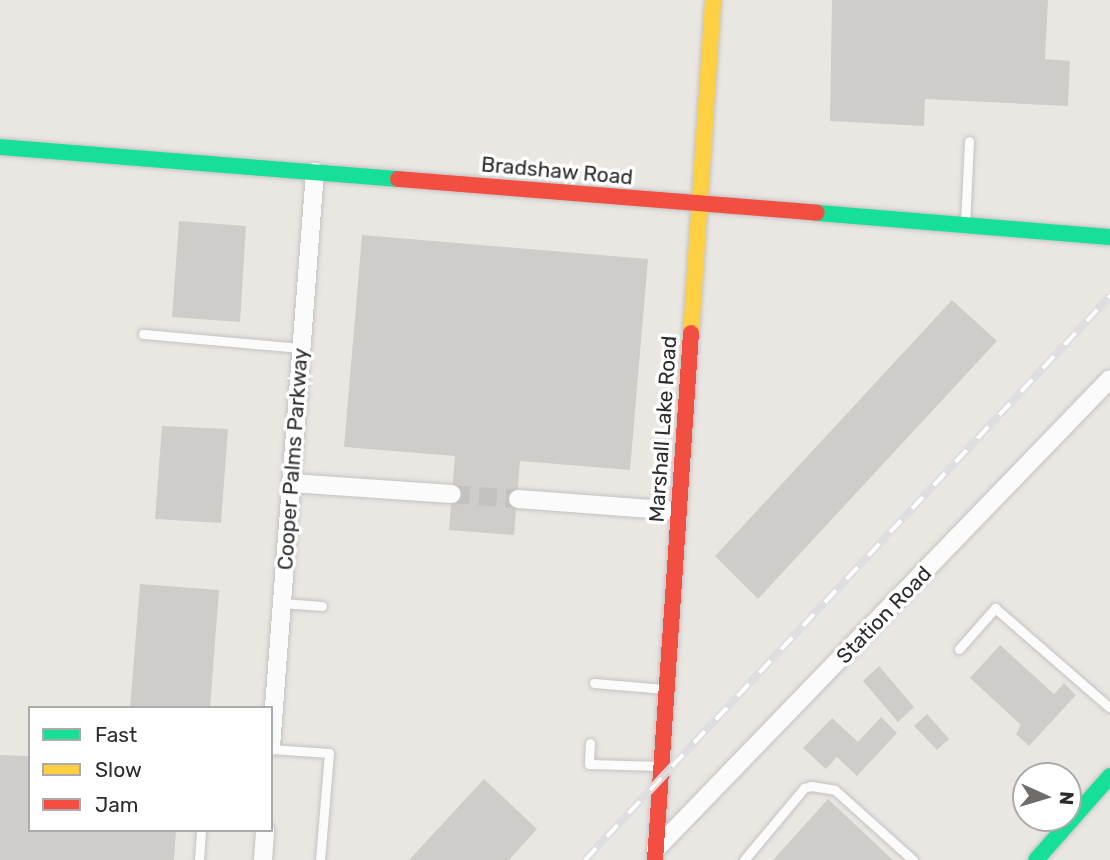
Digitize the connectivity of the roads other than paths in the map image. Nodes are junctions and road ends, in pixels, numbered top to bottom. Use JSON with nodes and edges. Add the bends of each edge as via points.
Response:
{"nodes":[{"id":1,"x":713,"y":0,"type":"edge"},
{"id":2,"x":969,"y":141,"type":"dead end"},
{"id":3,"x":0,"y":147,"type":"edge"},
{"id":4,"x":315,"y":172,"type":"junction"},
{"id":5,"x":699,"y":203,"type":"junction"},
{"id":6,"x":965,"y":225,"type":"junction"},
{"id":7,"x":1110,"y":237,"type":"edge"},
{"id":8,"x":143,"y":334,"type":"dead end"},
{"id":9,"x":301,"y":348,"type":"junction"},
{"id":10,"x":1110,"y":379,"type":"edge"},
{"id":11,"x":291,"y":483,"type":"junction"},
{"id":12,"x":453,"y":494,"type":"tunnel mouth"},
{"id":13,"x":518,"y":499,"type":"tunnel mouth"},
{"id":14,"x":678,"y":511,"type":"junction"},
{"id":15,"x":282,"y":603,"type":"junction"},
{"id":16,"x":323,"y":606,"type":"dead end"},
{"id":17,"x":959,"y":649,"type":"dead end"},
{"id":18,"x":594,"y":683,"type":"dead end"},
{"id":19,"x":667,"y":689,"type":"junction"},
{"id":20,"x":1110,"y":708,"type":"edge"},
{"id":21,"x":273,"y":721,"type":"edge"},
{"id":22,"x":590,"y":743,"type":"dead end"},
{"id":23,"x":273,"y":747,"type":"edge"},
{"id":24,"x":662,"y":766,"type":"junction"},
{"id":25,"x":1110,"y":776,"type":"edge"},
{"id":26,"x":201,"y":832,"type":"edge"},
{"id":27,"x":265,"y":832,"type":"edge"},
{"id":28,"x":656,"y":854,"type":"edge"},
{"id":29,"x":199,"y":860,"type":"edge"},
{"id":30,"x":263,"y":860,"type":"edge"},
{"id":31,"x":320,"y":860,"type":"edge"},
{"id":32,"x":744,"y":860,"type":"edge"},
{"id":33,"x":912,"y":860,"type":"edge"},
{"id":34,"x":1036,"y":860,"type":"edge"}],
"edges":[{"from":1,"to":5,"type":"street","name":"Marshall Lake Road"},
{"from":2,"to":6,"type":"lane"},
{"from":3,"to":4,"type":"street","name":"Bradshaw Road"},
{"from":4,"to":5,"type":"street","name":"Bradshaw Road"},
{"from":4,"to":9,"type":"street","name":"Cooper Palms Parkway"},
{"from":5,"to":6,"type":"street","name":"Bradshaw Road"},
{"from":5,"to":14,"type":"street","name":"Marshall Lake Road"},
{"from":6,"to":7,"type":"street","name":"Bradshaw Road"},
{"from":8,"to":9,"type":"lane"},
{"from":9,"to":11,"type":"street","name":"Cooper Palms Parkway"},
{"from":10,"to":28,"type":"street","name":"Station Road"},
{"from":11,"to":12,"type":"street"},
{"from":11,"to":15,"type":"street","name":"Cooper Palms Parkway"},
{"from":13,"to":14,"type":"street"},
{"from":14,"to":19,"type":"street","name":"Marshall Lake Road"},
{"from":15,"to":16,"type":"lane"},
{"from":15,"to":21,"type":"street","name":"Cooper Palms Parkway"},
{"from":17,"to":20,"type":"lane","via":[[995,608]]},
{"from":18,"to":19,"type":"lane"},
{"from":19,"to":24,"type":"street","name":"Marshall Lake Road"},
{"from":22,"to":24,"type":"lane","via":[[589,764]]},
{"from":23,"to":31,"type":"lane","via":[[329,753]]},
{"from":24,"to":28,"type":"street","name":"Marshall Lake Road"},
{"from":25,"to":34,"type":"street"},
{"from":26,"to":29,"type":"lane"},
{"from":27,"to":30,"type":"street"},
{"from":32,"to":33,"type":"lane","via":[[804,788],[811,786],[835,790]]}]}
